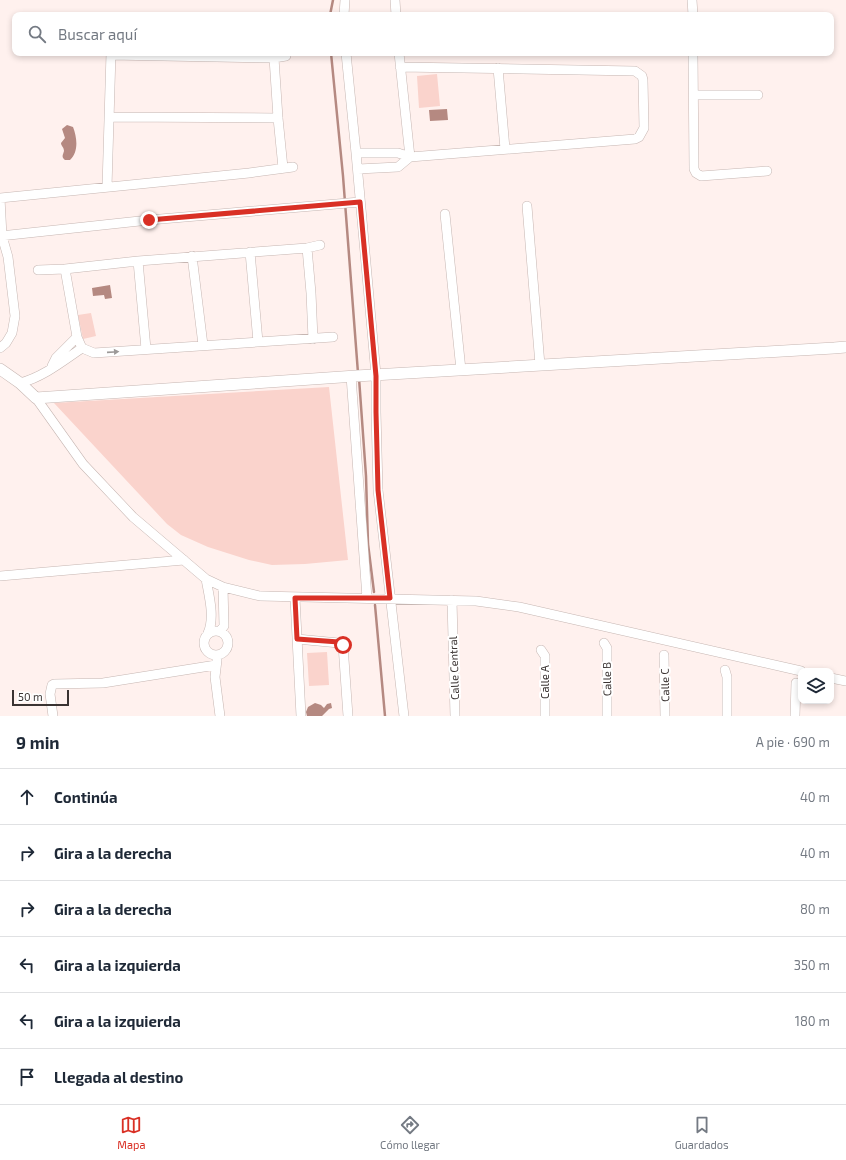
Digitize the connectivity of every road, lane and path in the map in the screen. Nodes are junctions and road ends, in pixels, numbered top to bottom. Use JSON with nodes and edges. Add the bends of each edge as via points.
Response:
{"nodes":[{"id":1,"x":345,"y":0,"type":"edge"},
{"id":2,"x":395,"y":0,"type":"edge"},
{"id":3,"x":692,"y":0,"type":"edge"},
{"id":4,"x":344,"y":12,"type":"edge"},
{"id":5,"x":396,"y":12,"type":"edge"},
{"id":6,"x":693,"y":12,"type":"edge"},
{"id":7,"x":111,"y":56,"type":"edge"},
{"id":8,"x":192,"y":56,"type":"edge"},
{"id":9,"x":286,"y":56,"type":"dead end"},
{"id":10,"x":346,"y":56,"type":"edge"},
{"id":11,"x":399,"y":56,"type":"edge"},
{"id":12,"x":694,"y":56,"type":"edge"},
{"id":13,"x":274,"y":58,"type":"junction"},
{"id":14,"x":400,"y":67,"type":"junction"},
{"id":15,"x":498,"y":68,"type":"junction"},
{"id":16,"x":694,"y":95,"type":"junction"},
{"id":17,"x":758,"y":95,"type":"dead end"},
{"id":18,"x":109,"y":117,"type":"junction"},
{"id":19,"x":278,"y":118,"type":"junction"},
{"id":20,"x":505,"y":149,"type":"junction"},
{"id":21,"x":356,"y":153,"type":"junction"},
{"id":22,"x":410,"y":157,"type":"junction"},
{"id":23,"x":293,"y":167,"type":"dead end"},
{"id":24,"x":283,"y":168,"type":"junction"},
{"id":25,"x":358,"y":169,"type":"junction"},
{"id":26,"x":767,"y":171,"type":"dead end"},
{"id":27,"x":107,"y":187,"type":"junction"},
{"id":28,"x":356,"y":203,"type":"junction"},
{"id":29,"x":527,"y":206,"type":"dead end"},
{"id":30,"x":445,"y":214,"type":"dead end"},
{"id":31,"x":1,"y":236,"type":"edge"},
{"id":32,"x":320,"y":245,"type":"dead end"},
{"id":33,"x":307,"y":248,"type":"junction"},
{"id":34,"x":250,"y":252,"type":"junction"},
{"id":35,"x":192,"y":256,"type":"junction"},
{"id":36,"x":138,"y":261,"type":"junction"},
{"id":37,"x":65,"y":269,"type":"junction"},
{"id":38,"x":38,"y":270,"type":"dead end"},
{"id":39,"x":77,"y":337,"type":"junction"},
{"id":40,"x":333,"y":337,"type":"dead end"},
{"id":41,"x":313,"y":339,"type":"junction"},
{"id":42,"x":258,"y":342,"type":"junction"},
{"id":43,"x":202,"y":345,"type":"junction"},
{"id":44,"x":846,"y":346,"type":"edge"},
{"id":45,"x":0,"y":348,"type":"edge"},
{"id":46,"x":82,"y":348,"type":"junction"},
{"id":47,"x":146,"y":349,"type":"junction"},
{"id":48,"x":540,"y":365,"type":"junction"},
{"id":49,"x":0,"y":369,"type":"edge"},
{"id":50,"x":49,"y":369,"type":"junction"},
{"id":51,"x":461,"y":370,"type":"junction"},
{"id":52,"x":362,"y":376,"type":"junction"},
{"id":53,"x":20,"y":383,"type":"junction"},
{"id":54,"x":36,"y":398,"type":"junction"},
{"id":55,"x":184,"y":560,"type":"junction"},
{"id":56,"x":0,"y":576,"type":"edge"},
{"id":57,"x":206,"y":579,"type":"junction"},
{"id":58,"x":223,"y":587,"type":"junction"},
{"id":59,"x":295,"y":598,"type":"junction"},
{"id":60,"x":367,"y":598,"type":"junction"},
{"id":61,"x":390,"y":598,"type":"junction"},
{"id":62,"x":452,"y":600,"type":"junction"},
{"id":63,"x":211,"y":609,"type":"junction"},
{"id":64,"x":223,"y":609,"type":"junction"},
{"id":65,"x":220,"y":631,"type":"junction"},
{"id":66,"x":208,"y":633,"type":"junction"},
{"id":67,"x":297,"y":639,"type":"junction"},
{"id":68,"x":604,"y":643,"type":"dead end"},
{"id":69,"x":541,"y":650,"type":"dead end"},
{"id":70,"x":664,"y":655,"type":"dead end"},
{"id":71,"x":217,"y":660,"type":"junction"},
{"id":72,"x":725,"y":670,"type":"dead end"},
{"id":73,"x":798,"y":670,"type":"edge"},
{"id":74,"x":834,"y":679,"type":"edge"},
{"id":75,"x":846,"y":681,"type":"edge"},
{"id":76,"x":796,"y":683,"type":"dead end"},
{"id":77,"x":53,"y":716,"type":"edge"},
{"id":78,"x":220,"y":716,"type":"edge"},
{"id":79,"x":301,"y":716,"type":"edge"},
{"id":80,"x":348,"y":716,"type":"edge"},
{"id":81,"x":404,"y":716,"type":"edge"},
{"id":82,"x":455,"y":716,"type":"edge"},
{"id":83,"x":545,"y":716,"type":"edge"},
{"id":84,"x":607,"y":716,"type":"edge"},
{"id":85,"x":665,"y":716,"type":"edge"},
{"id":86,"x":727,"y":716,"type":"edge"},
{"id":87,"x":795,"y":716,"type":"edge"}],
"edges":[{"from":1,"to":4,"type":"street"},
{"from":2,"to":5,"type":"street"},
{"from":3,"to":6,"type":"street"},
{"from":7,"to":18,"type":"street"},
{"from":8,"to":13,"type":"street"},
{"from":9,"to":13,"type":"street"},
{"from":10,"to":21,"type":"street"},
{"from":11,"to":14,"type":"street"},
{"from":12,"to":16,"type":"street"},
{"from":13,"to":19,"type":"street"},
{"from":14,"to":15,"type":"street"},
{"from":14,"to":22,"type":"street"},
{"from":15,"to":20,"type":"street"},
{"from":15,"to":20,"type":"street","via":[[635,71],[642,76],[644,128],[640,139]]},
{"from":16,"to":17,"type":"street"},
{"from":16,"to":26,"type":"street","via":[[696,174],[701,176]]},
{"from":18,"to":19,"type":"street"},
{"from":18,"to":27,"type":"street"},
{"from":19,"to":24,"type":"street"},
{"from":20,"to":22,"type":"street"},
{"from":21,"to":22,"type":"street","via":[[398,153]]},
{"from":21,"to":25,"type":"street"},
{"from":22,"to":25,"type":"street","via":[[398,167]]},
{"from":23,"to":24,"type":"street"},
{"from":24,"to":27,"type":"street"},
{"from":25,"to":28,"type":"street"},
{"from":27,"to":31,"type":"street","via":[[0,198]]},
{"from":28,"to":31,"type":"street","via":[[149,220]]},
{"from":28,"to":52,"type":"street"},
{"from":29,"to":48,"type":"street"},
{"from":30,"to":51,"type":"street"},
{"from":31,"to":45,"type":"street","via":[[8,257],[15,316],[12,333]]},
{"from":32,"to":33,"type":"street"},
{"from":33,"to":34,"type":"street"},
{"from":33,"to":41,"type":"street"},
{"from":34,"to":35,"type":"street"},
{"from":34,"to":42,"type":"street"},
{"from":35,"to":36,"type":"street"},
{"from":35,"to":43,"type":"street"},
{"from":36,"to":37,"type":"street"},
{"from":36,"to":47,"type":"street"},
{"from":37,"to":38,"type":"street"},
{"from":37,"to":39,"type":"street"},
{"from":39,"to":46,"type":"street"},
{"from":39,"to":50,"type":"street"},
{"from":40,"to":41,"type":"street"},
{"from":41,"to":42,"type":"street"},
{"from":42,"to":43,"type":"street"},
{"from":43,"to":47,"type":"street"},
{"from":44,"to":48,"type":"street"},
{"from":46,"to":47,"type":"street","one_way":true,"via":[[94,353]]},
{"from":46,"to":50,"type":"street"},
{"from":48,"to":51,"type":"street"},
{"from":49,"to":53,"type":"street"},
{"from":50,"to":53,"type":"street"},
{"from":51,"to":52,"type":"street"},
{"from":52,"to":54,"type":"street"},
{"from":52,"to":60,"type":"street"},
{"from":52,"to":61,"type":"street","via":[[376,412],[378,490]]},
{"from":53,"to":54,"type":"street"},
{"from":54,"to":55,"type":"street","via":[[83,464],[133,517]]},
{"from":55,"to":56,"type":"street"},
{"from":55,"to":57,"type":"street"},
{"from":57,"to":58,"type":"street"},
{"from":57,"to":63,"type":"street"},
{"from":58,"to":59,"type":"street","via":[[260,596]]},
{"from":58,"to":64,"type":"street"},
{"from":59,"to":60,"type":"street"},
{"from":59,"to":67,"type":"street"},
{"from":60,"to":61,"type":"street"},
{"from":61,"to":62,"type":"street"},
{"from":61,"to":81,"type":"street"},
{"from":62,"to":73,"type":"street","via":[[519,607]]},
{"from":62,"to":82,"type":"street","name":"Calle Central"},
{"from":63,"to":64,"type":"street"},
{"from":63,"to":66,"type":"street","via":[[211,626]]},
{"from":64,"to":65,"type":"street","via":[[224,626]]},
{"from":65,"to":66,"type":"street"},
{"from":65,"to":71,"type":"street","via":[[227,636],[228,644],[225,652]]},
{"from":66,"to":71,"type":"street","via":[[204,640],[204,648]]},
{"from":67,"to":79,"type":"street"},
{"from":67,"to":80,"type":"street","via":[[339,642],[343,645]]},
{"from":68,"to":84,"type":"street","name":"Calle B","via":[[607,648]]},
{"from":69,"to":83,"type":"street","name":"Calle A","via":[[545,656]]},
{"from":70,"to":85,"type":"street","name":"Calle C"},
{"from":71,"to":77,"type":"street","via":[[103,683],[54,684],[50,694]]},
{"from":71,"to":78,"type":"street","via":[[215,678]]},
{"from":72,"to":86,"type":"street"},
{"from":74,"to":75,"type":"street"},
{"from":76,"to":87,"type":"street"}]}
